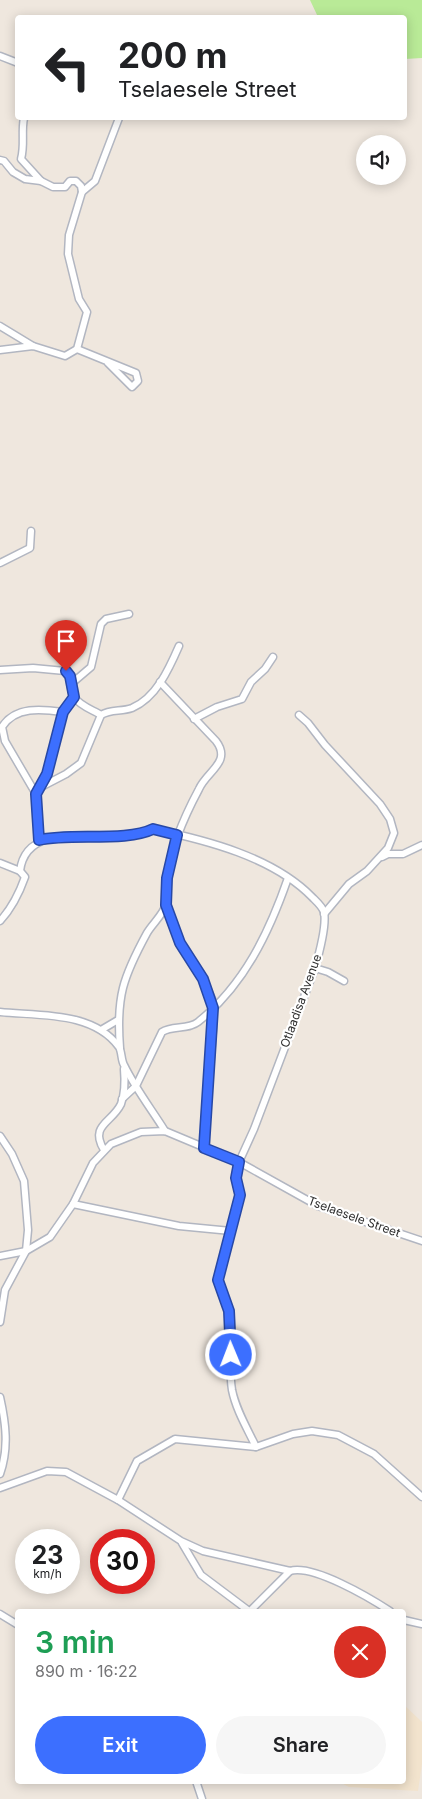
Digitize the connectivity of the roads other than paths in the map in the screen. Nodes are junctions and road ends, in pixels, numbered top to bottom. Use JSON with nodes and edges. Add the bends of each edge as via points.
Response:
{"nodes":[{"id":1,"x":0,"y":56,"type":"edge"},
{"id":2,"x":15,"y":62,"type":"edge"},
{"id":3,"x":24,"y":120,"type":"edge"},
{"id":4,"x":118,"y":120,"type":"edge"},
{"id":5,"x":0,"y":160,"type":"edge"},
{"id":6,"x":41,"y":180,"type":"junction"},
{"id":7,"x":82,"y":192,"type":"junction"},
{"id":8,"x":0,"y":326,"type":"edge"},
{"id":9,"x":33,"y":346,"type":"junction"},
{"id":10,"x":77,"y":349,"type":"junction"},
{"id":11,"x":0,"y":350,"type":"edge"},
{"id":12,"x":108,"y":363,"type":"junction"},
{"id":13,"x":31,"y":531,"type":"dead end"},
{"id":14,"x":0,"y":563,"type":"edge"},
{"id":15,"x":129,"y":614,"type":"dead end"},
{"id":16,"x":179,"y":646,"type":"dead end"},
{"id":17,"x":272,"y":657,"type":"dead end"},
{"id":18,"x":0,"y":670,"type":"edge"},
{"id":19,"x":160,"y":682,"type":"junction"},
{"id":20,"x":71,"y":684,"type":"junction"},
{"id":21,"x":74,"y":697,"type":"junction"},
{"id":22,"x":63,"y":712,"type":"junction"},
{"id":23,"x":101,"y":715,"type":"junction"},
{"id":24,"x":299,"y":715,"type":"dead end"},
{"id":25,"x":194,"y":719,"type":"junction"},
{"id":26,"x":41,"y":787,"type":"junction"},
{"id":27,"x":36,"y":794,"type":"junction"},
{"id":28,"x":177,"y":835,"type":"junction"},
{"id":29,"x":39,"y":840,"type":"junction"},
{"id":30,"x":422,"y":845,"type":"edge"},
{"id":31,"x":380,"y":857,"type":"junction"},
{"id":32,"x":0,"y":863,"type":"edge"},
{"id":33,"x":20,"y":870,"type":"junction"},
{"id":34,"x":288,"y":878,"type":"junction"},
{"id":35,"x":166,"y":905,"type":"junction"},
{"id":36,"x":324,"y":914,"type":"junction"},
{"id":37,"x":0,"y":920,"type":"edge"},
{"id":38,"x":315,"y":968,"type":"junction"},
{"id":39,"x":344,"y":980,"type":"dead end"},
{"id":40,"x":213,"y":1008,"type":"junction"},
{"id":41,"x":0,"y":1012,"type":"edge"},
{"id":42,"x":118,"y":1020,"type":"junction"},
{"id":43,"x":101,"y":1030,"type":"junction"},
{"id":44,"x":120,"y":1048,"type":"junction"},
{"id":45,"x":123,"y":1064,"type":"junction"},
{"id":46,"x":136,"y":1086,"type":"junction"},
{"id":47,"x":122,"y":1099,"type":"junction"},
{"id":48,"x":165,"y":1131,"type":"junction"},
{"id":49,"x":0,"y":1136,"type":"edge"},
{"id":50,"x":204,"y":1148,"type":"junction"},
{"id":51,"x":104,"y":1150,"type":"junction"},
{"id":52,"x":239,"y":1162,"type":"junction"},
{"id":53,"x":73,"y":1204,"type":"junction"},
{"id":54,"x":231,"y":1231,"type":"junction"},
{"id":55,"x":422,"y":1241,"type":"edge"},
{"id":56,"x":26,"y":1251,"type":"junction"},
{"id":57,"x":0,"y":1256,"type":"edge"},
{"id":58,"x":0,"y":1322,"type":"edge"},
{"id":59,"x":0,"y":1397,"type":"edge"},
{"id":60,"x":256,"y":1447,"type":"junction"},
{"id":61,"x":0,"y":1474,"type":"edge"},
{"id":62,"x":0,"y":1488,"type":"edge"},
{"id":63,"x":422,"y":1497,"type":"edge"},
{"id":64,"x":118,"y":1500,"type":"junction"},
{"id":65,"x":181,"y":1542,"type":"junction"},
{"id":66,"x":290,"y":1572,"type":"junction"},
{"id":67,"x":246,"y":1609,"type":"edge"},
{"id":68,"x":251,"y":1609,"type":"edge"},
{"id":69,"x":387,"y":1609,"type":"edge"},
{"id":70,"x":0,"y":1614,"type":"edge"},
{"id":71,"x":406,"y":1620,"type":"edge"},
{"id":72,"x":15,"y":1623,"type":"edge"},
{"id":73,"x":422,"y":1624,"type":"edge"},
{"id":74,"x":197,"y":1784,"type":"edge"},
{"id":75,"x":202,"y":1799,"type":"edge"}],
"edges":[{"from":1,"to":2,"type":"street"},
{"from":3,"to":6,"type":"street","via":[[21,159]]},
{"from":4,"to":7,"type":"street","via":[[95,180]]},
{"from":5,"to":6,"type":"street","via":[[25,179]]},
{"from":6,"to":7,"type":"street","via":[[53,187],[65,187],[70,181],[76,181]]},
{"from":7,"to":10,"type":"street","via":[[69,235],[68,254],[79,299],[87,312]]},
{"from":8,"to":9,"type":"street"},
{"from":9,"to":10,"type":"street","via":[[65,356]]},
{"from":9,"to":11,"type":"street"},
{"from":10,"to":12,"type":"street"},
{"from":12,"to":12,"type":"street","via":[[119,364],[136,373],[138,381],[132,387]]},
{"from":13,"to":14,"type":"street","via":[[30,548]]},
{"from":15,"to":20,"type":"street","via":[[106,619],[101,624],[91,667]]},
{"from":16,"to":19,"type":"street"},
{"from":17,"to":25,"type":"street","via":[[251,682],[242,699]]},
{"from":18,"to":20,"type":"street","via":[[60,670],[68,673]]},
{"from":19,"to":23,"type":"street","via":[[132,708],[107,711]]},
{"from":19,"to":25,"type":"street"},
{"from":20,"to":21,"type":"street"},
{"from":21,"to":22,"type":"street"},
{"from":21,"to":23,"type":"street"},
{"from":22,"to":26,"type":"street"},
{"from":22,"to":27,"type":"street","via":[[34,709],[13,716],[2,727],[5,741]]},
{"from":23,"to":26,"type":"street","via":[[81,763]]},
{"from":24,"to":31,"type":"street","via":[[390,819],[394,833]]},
{"from":25,"to":28,"type":"street","via":[[220,747],[221,756],[200,785]]},
{"from":26,"to":27,"type":"street"},
{"from":27,"to":29,"type":"street"},
{"from":28,"to":29,"type":"street","via":[[153,829],[130,835]]},
{"from":28,"to":34,"type":"street","via":[[237,853]]},
{"from":28,"to":35,"type":"street","via":[[167,878]]},
{"from":29,"to":33,"type":"street","via":[[25,856]]},
{"from":30,"to":31,"type":"street","via":[[403,854]]},
{"from":31,"to":36,"type":"street","via":[[349,884]]},
{"from":32,"to":33,"type":"street"},
{"from":33,"to":37,"type":"street","via":[[25,878],[23,884],[10,910]]},
{"from":34,"to":36,"type":"street","via":[[303,888]]},
{"from":34,"to":40,"type":"street","via":[[257,952],[230,992]]},
{"from":35,"to":40,"type":"street","via":[[180,943],[203,979]]},
{"from":35,"to":42,"type":"street","via":[[132,962],[120,993]]},
{"from":36,"to":38,"type":"street","name":"Otlaadisa Avenue"},
{"from":38,"to":39,"type":"street"},
{"from":38,"to":52,"type":"street","name":"Otlaadisa Avenue"},
{"from":40,"to":46,"type":"street","via":[[197,1023],[162,1032]]},
{"from":40,"to":50,"type":"street"},
{"from":41,"to":43,"type":"street","via":[[64,1018]]},
{"from":42,"to":43,"type":"street"},
{"from":42,"to":44,"type":"street"},
{"from":43,"to":44,"type":"street"},
{"from":44,"to":45,"type":"street"},
{"from":45,"to":46,"type":"street"},
{"from":45,"to":47,"type":"street"},
{"from":46,"to":47,"type":"street"},
{"from":46,"to":48,"type":"street"},
{"from":47,"to":51,"type":"street","via":[[98,1134]]},
{"from":48,"to":50,"type":"street","name":"Tselaesele Street"},
{"from":48,"to":51,"type":"street","name":"Tselaesele Street","via":[[141,1132]]},
{"from":49,"to":56,"type":"street","via":[[24,1181],[28,1230]]},
{"from":50,"to":52,"type":"street","name":"Tselaesele Street"},
{"from":51,"to":53,"type":"street","name":"Tselaesele Street","via":[[83,1180]]},
{"from":52,"to":54,"type":"street","name":"Otlaadisa Avenue","via":[[236,1178],[240,1195]]},
{"from":52,"to":55,"type":"street","name":"Tselaesele Street","via":[[318,1206]]},
{"from":53,"to":54,"type":"street","via":[[179,1226]]},
{"from":53,"to":56,"type":"street","name":"Tselaesele Street","via":[[50,1237]]},
{"from":54,"to":60,"type":"street","name":"Otlaadisa Avenue","via":[[218,1280],[229,1311],[232,1389]]},
{"from":56,"to":57,"type":"street","name":"Tselaesele Street"},
{"from":56,"to":58,"type":"street","via":[[5,1290]]},
{"from":59,"to":61,"type":"street","via":[[7,1433]]},
{"from":60,"to":63,"type":"street","via":[[303,1432],[338,1435],[374,1454]]},
{"from":60,"to":64,"type":"street","via":[[182,1438],[170,1441],[136,1461]]},
{"from":62,"to":64,"type":"street","via":[[36,1474],[57,1470],[71,1474]]},
{"from":64,"to":65,"type":"street"},
{"from":65,"to":66,"type":"street","via":[[203,1551]]},
{"from":65,"to":67,"type":"street","via":[[201,1575]]},
{"from":66,"to":68,"type":"street"},
{"from":66,"to":69,"type":"street","via":[[298,1569],[335,1580]]},
{"from":70,"to":72,"type":"street"},
{"from":71,"to":73,"type":"street"},
{"from":74,"to":75,"type":"street"}]}
